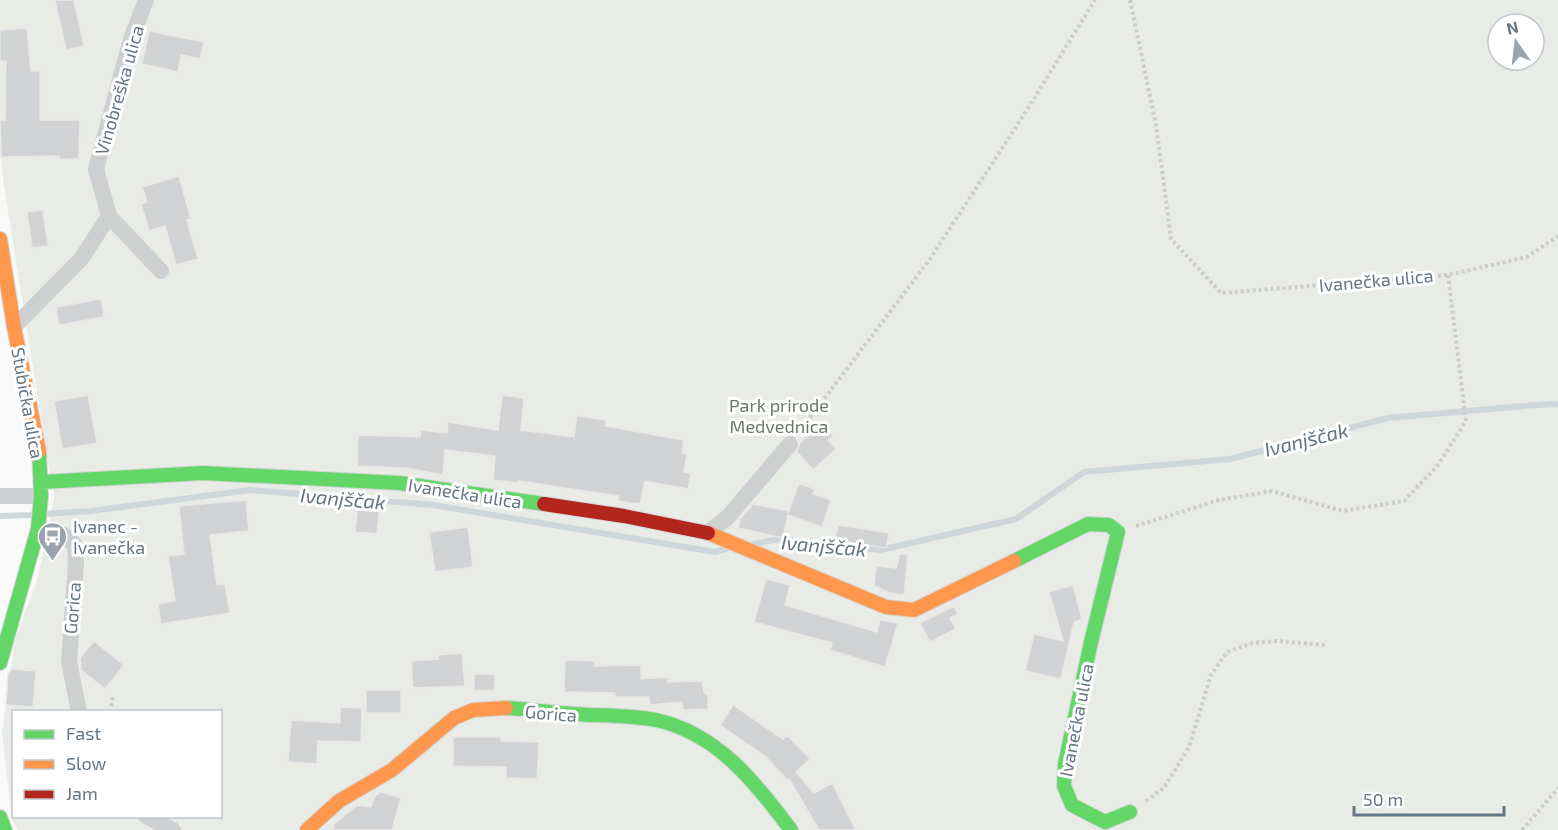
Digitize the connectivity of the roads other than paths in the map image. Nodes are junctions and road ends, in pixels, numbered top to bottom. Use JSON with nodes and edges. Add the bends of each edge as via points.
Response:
{"nodes":[{"id":1,"x":146,"y":0,"type":"edge"},
{"id":2,"x":109,"y":216,"type":"junction"},
{"id":3,"x":0,"y":238,"type":"edge"},
{"id":4,"x":161,"y":271,"type":"dead end"},
{"id":5,"x":14,"y":327,"type":"junction"},
{"id":6,"x":790,"y":444,"type":"road end"},
{"id":7,"x":41,"y":494,"type":"junction"},
{"id":8,"x":0,"y":496,"type":"edge"},
{"id":9,"x":39,"y":525,"type":"junction"},
{"id":10,"x":714,"y":535,"type":"junction"},
{"id":11,"x":0,"y":663,"type":"edge"},
{"id":12,"x":79,"y":710,"type":"edge"},
{"id":13,"x":1130,"y":812,"type":"road end"},
{"id":14,"x":0,"y":817,"type":"edge"},
{"id":15,"x":150,"y":818,"type":"edge"},
{"id":16,"x":5,"y":830,"type":"edge"},
{"id":17,"x":173,"y":830,"type":"edge"},
{"id":18,"x":307,"y":830,"type":"edge"},
{"id":19,"x":791,"y":830,"type":"edge"}],
"edges":[{"from":1,"to":2,"type":"street","name":"Vinobreška ulica","via":[[131,39],[96,169]]},
{"from":2,"to":4,"type":"street","name":"Vinobreška ulica"},
{"from":2,"to":5,"type":"street","via":[[81,259]]},
{"from":3,"to":5,"type":"street","name":"Stubička ulica"},
{"from":5,"to":7,"type":"street","name":"Stubička ulica","via":[[38,441]]},
{"from":6,"to":10,"type":"street"},
{"from":7,"to":8,"type":"street"},
{"from":7,"to":9,"type":"street","name":"Stubička ulica"},
{"from":7,"to":10,"type":"street","name":"Ivanečka ulica","via":[[203,473],[400,483],[624,516]]},
{"from":9,"to":11,"type":"street","name":"Stubička ulica"},
{"from":9,"to":12,"type":"street","name":"Gorica","via":[[64,535],[75,545],[69,661]]},
{"from":10,"to":13,"type":"street","name":"Ivanečka ulica","via":[[886,607],[914,610],[1088,524],[1109,525],[1118,532],[1065,764],[1064,786],[1072,805],[1105,822]]},
{"from":14,"to":16,"type":"street"},
{"from":15,"to":17,"type":"street"},
{"from":18,"to":19,"type":"street","name":"Gorica","via":[[328,809],[392,770],[450,721],[464,712],[485,708],[670,723],[699,736],[734,761]]}]}
